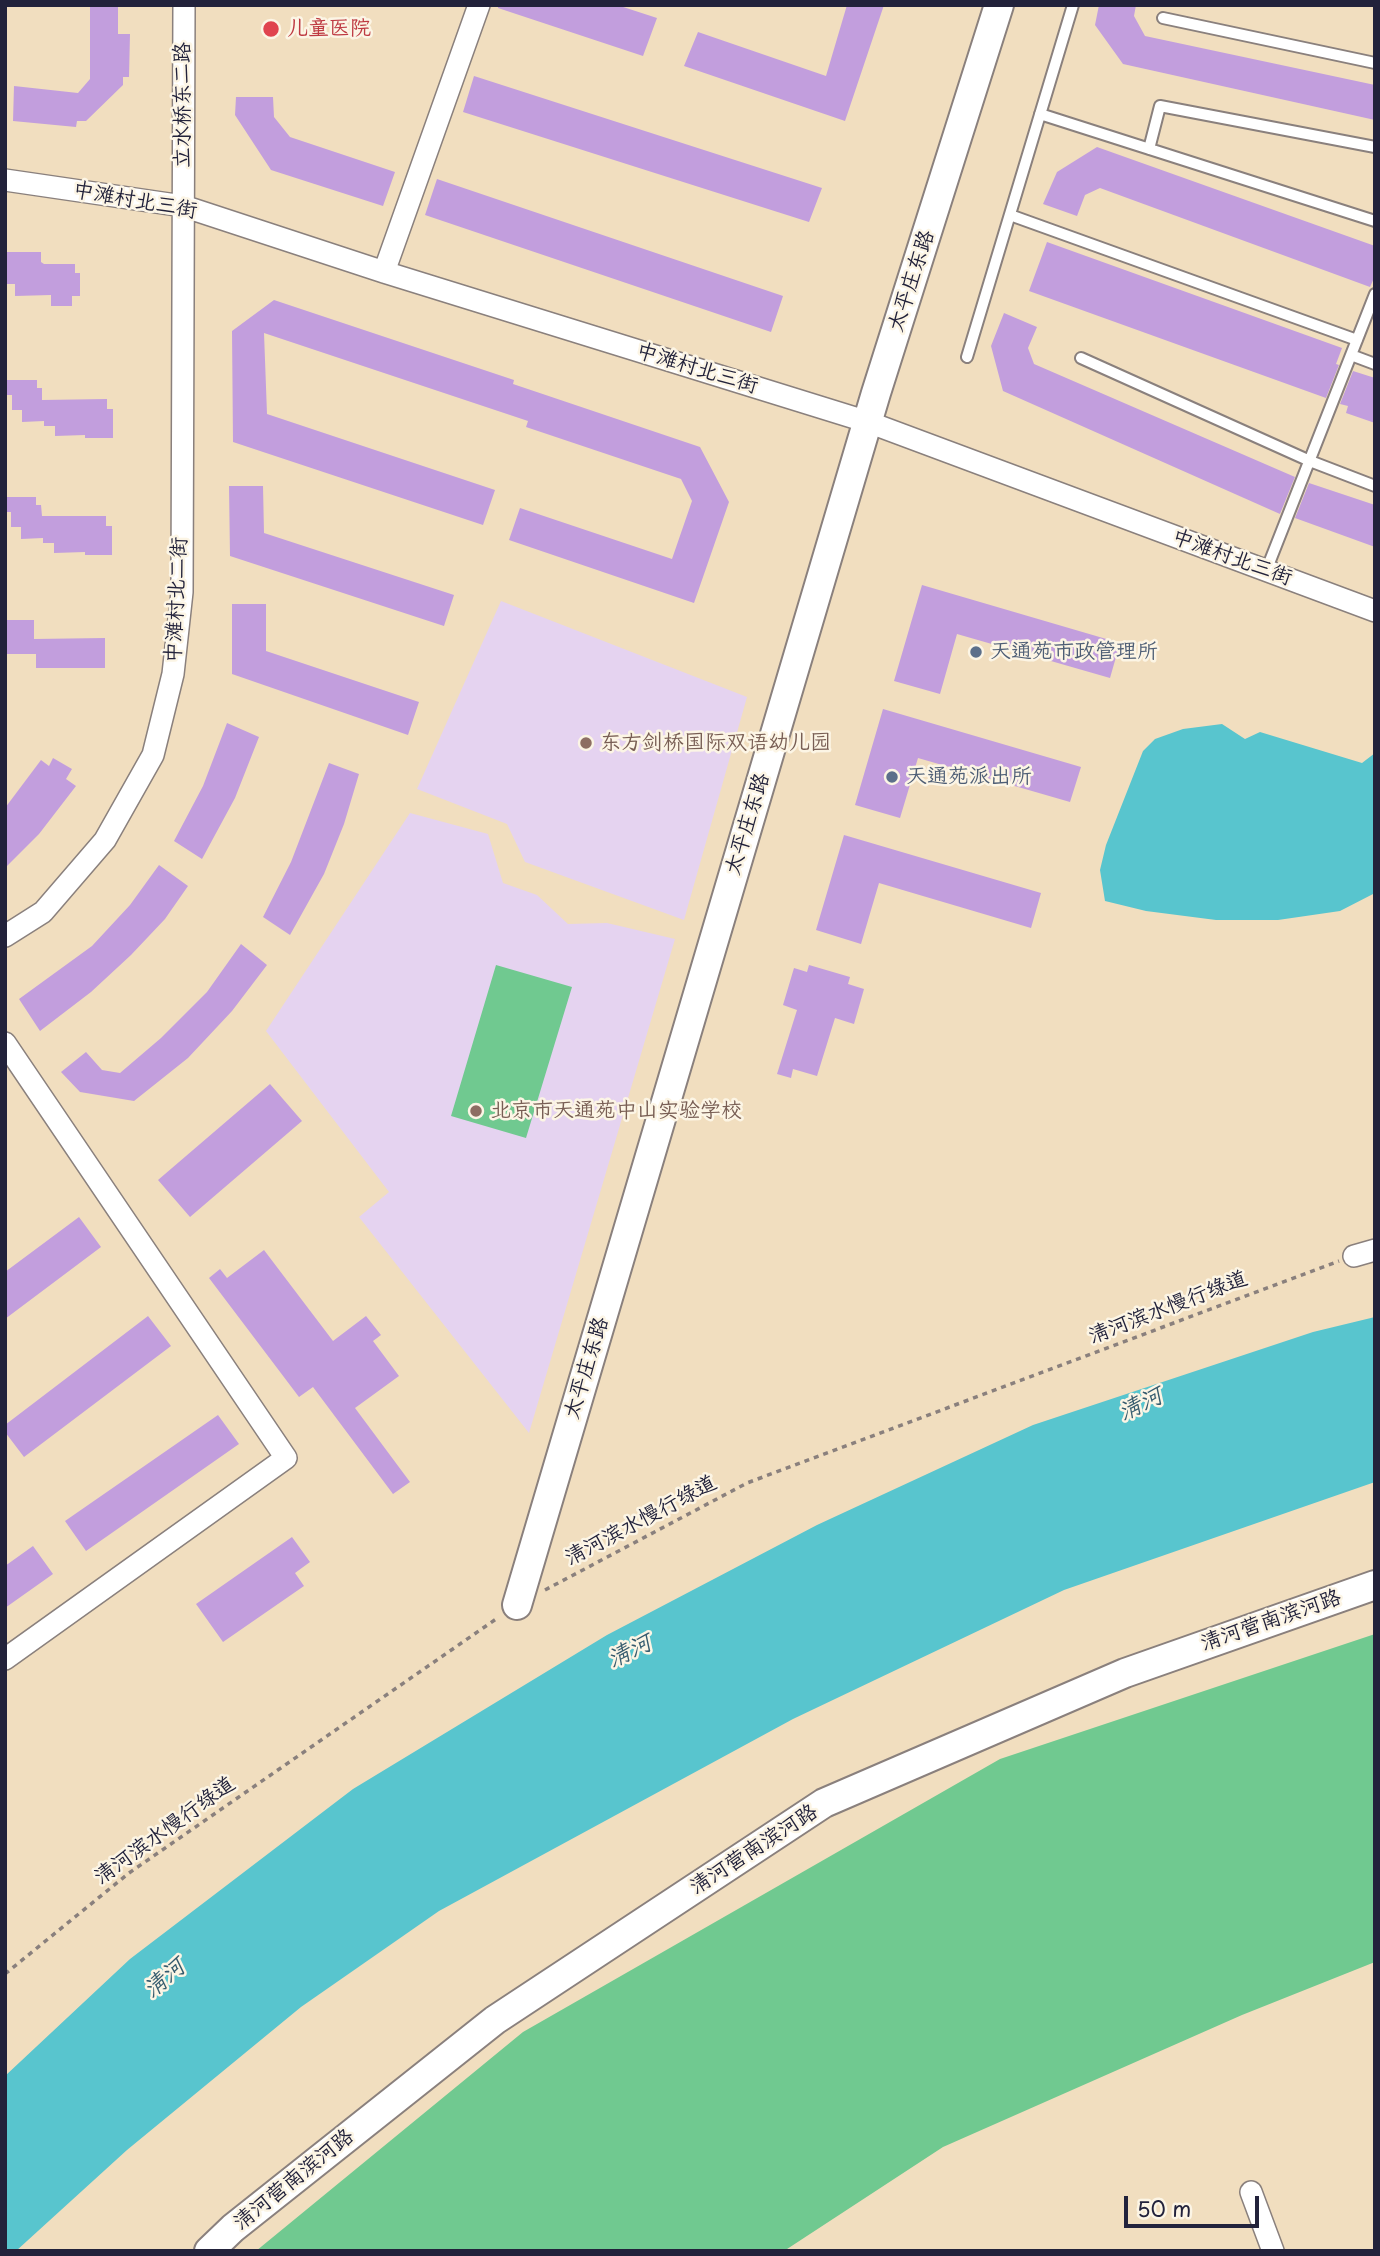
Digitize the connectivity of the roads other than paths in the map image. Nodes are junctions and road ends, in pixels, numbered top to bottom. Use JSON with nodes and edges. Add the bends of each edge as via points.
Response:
{"nodes":[{"id":1,"x":184,"y":5,"type":"edge"},
{"id":2,"x":479,"y":5,"type":"edge"},
{"id":3,"x":999,"y":5,"type":"edge"},
{"id":4,"x":1073,"y":5,"type":"edge"},
{"id":5,"x":1163,"y":18,"type":"dead end"},
{"id":6,"x":1375,"y":63,"type":"edge"},
{"id":7,"x":1040,"y":114,"type":"junction"},
{"id":8,"x":1375,"y":146,"type":"edge"},
{"id":9,"x":1149,"y":149,"type":"junction"},
{"id":10,"x":5,"y":180,"type":"edge"},
{"id":11,"x":183,"y":206,"type":"junction"},
{"id":12,"x":1010,"y":215,"type":"junction"},
{"id":13,"x":1375,"y":221,"type":"edge"},
{"id":14,"x":384,"y":272,"type":"junction"},
{"id":15,"x":1375,"y":294,"type":"edge"},
{"id":16,"x":1357,"y":340,"type":"junction"},
{"id":17,"x":1351,"y":355,"type":"junction"},
{"id":18,"x":967,"y":357,"type":"dead end"},
{"id":19,"x":1081,"y":358,"type":"dead end"},
{"id":20,"x":1375,"y":364,"type":"edge"},
{"id":21,"x":868,"y":422,"type":"junction"},
{"id":22,"x":1310,"y":461,"type":"junction"},
{"id":23,"x":1375,"y":486,"type":"edge"},
{"id":24,"x":1266,"y":571,"type":"junction"},
{"id":25,"x":1375,"y":611,"type":"edge"},
{"id":26,"x":5,"y":936,"type":"edge"},
{"id":27,"x":5,"y":1043,"type":"edge"},
{"id":28,"x":1375,"y":1250,"type":"edge"},
{"id":29,"x":1354,"y":1256,"type":"road end"},
{"id":30,"x":1375,"y":1585,"type":"edge"},
{"id":31,"x":517,"y":1605,"type":"road end"},
{"id":32,"x":5,"y":1659,"type":"edge"},
{"id":33,"x":1251,"y":2192,"type":"dead end"},
{"id":34,"x":209,"y":2251,"type":"edge"},
{"id":35,"x":1273,"y":2251,"type":"edge"}],
"edges":[{"from":1,"to":11,"type":"street","name":"立水桥东二路"},
{"from":2,"to":14,"type":"street"},
{"from":3,"to":21,"type":"street","name":"太平庄东路"},
{"from":4,"to":7,"type":"lane"},
{"from":5,"to":6,"type":"lane"},
{"from":7,"to":9,"type":"lane"},
{"from":7,"to":12,"type":"lane"},
{"from":8,"to":9,"type":"lane","via":[[1160,106]]},
{"from":9,"to":13,"type":"lane"},
{"from":10,"to":11,"type":"street","name":"中滩村北三街"},
{"from":11,"to":14,"type":"street","name":"中滩村北三街"},
{"from":11,"to":26,"type":"street","name":"中滩村北二街","via":[[182,592],[173,674],[153,755],[105,840],[43,912]]},
{"from":12,"to":16,"type":"lane"},
{"from":12,"to":18,"type":"lane"},
{"from":14,"to":21,"type":"street","name":"中滩村北三街"},
{"from":15,"to":16,"type":"lane"},
{"from":16,"to":17,"type":"lane"},
{"from":17,"to":20,"type":"lane"},
{"from":17,"to":22,"type":"lane"},
{"from":19,"to":22,"type":"lane"},
{"from":21,"to":24,"type":"street","name":"中滩村北三街"},
{"from":21,"to":31,"type":"street","name":"太平庄东路"},
{"from":22,"to":23,"type":"lane"},
{"from":22,"to":24,"type":"lane"},
{"from":24,"to":25,"type":"street","name":"中滩村北三街"},
{"from":27,"to":32,"type":"street","via":[[286,1458]]},
{"from":28,"to":29,"type":"street"},
{"from":30,"to":34,"type":"street","name":"清河营南滨河路","via":[[1125,1673],[824,1803],[495,2020]]},
{"from":33,"to":35,"type":"street"}]}
